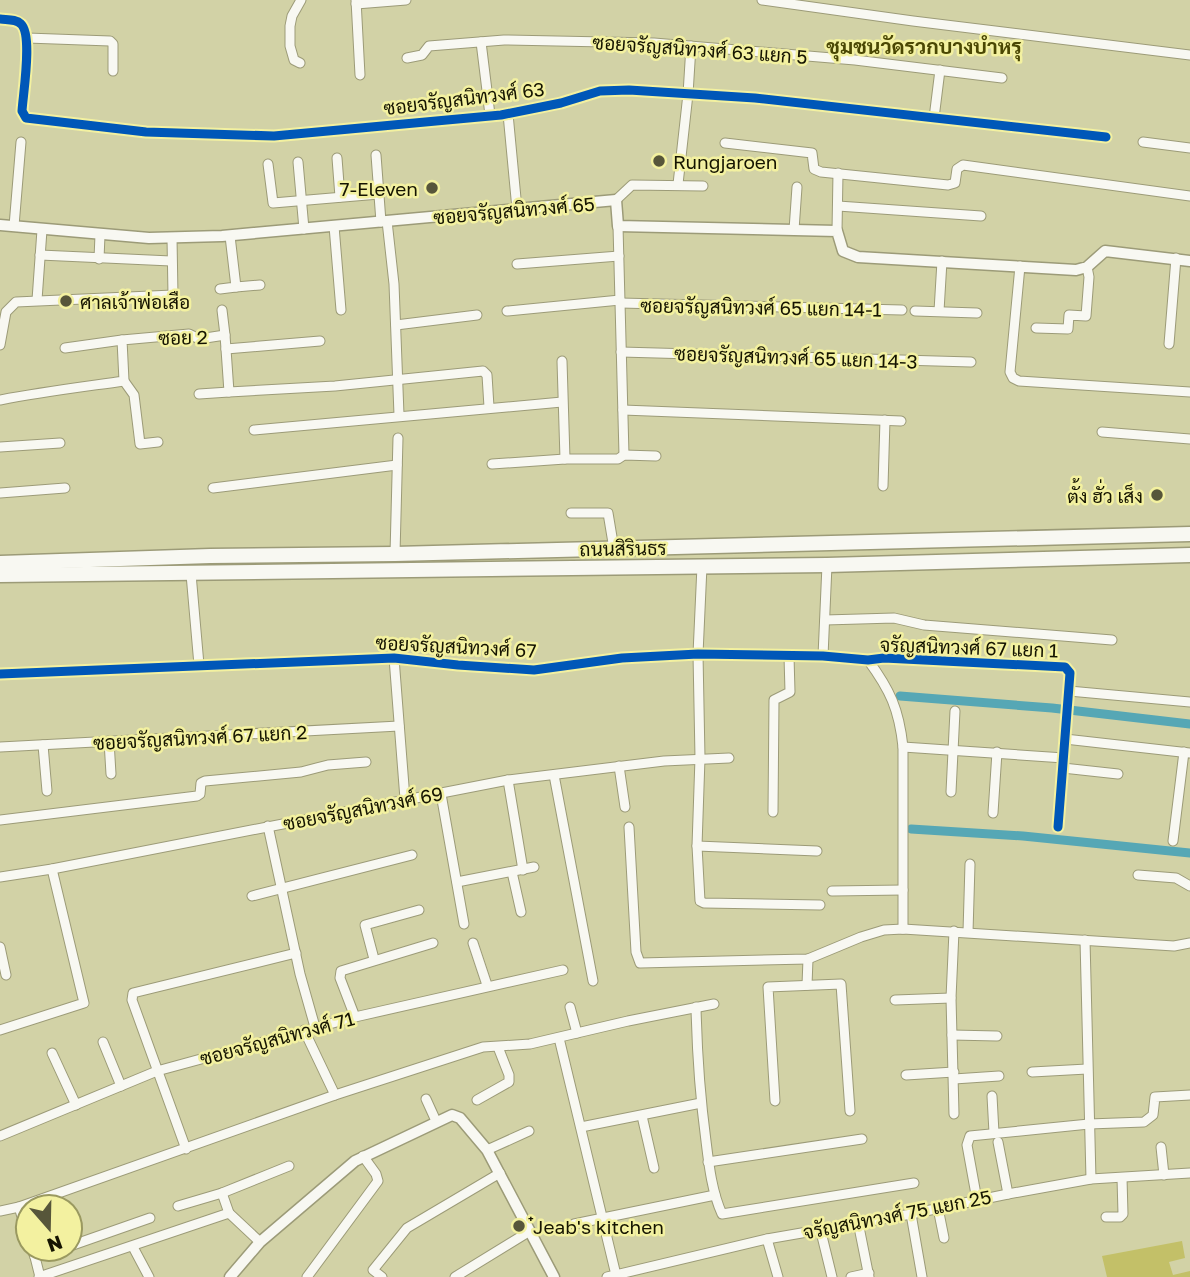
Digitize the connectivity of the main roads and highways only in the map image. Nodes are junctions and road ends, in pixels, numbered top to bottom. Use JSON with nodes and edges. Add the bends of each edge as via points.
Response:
{"nodes":[{"id":1,"x":1190,"y":534,"type":"edge"},
{"id":2,"x":928,"y":540,"type":"junction"},
{"id":3,"x":912,"y":541,"type":"junction"},
{"id":4,"x":1190,"y":555,"type":"edge"},
{"id":5,"x":0,"y":556,"type":"edge"},
{"id":6,"x":57,"y":561,"type":"junction"},
{"id":7,"x":911,"y":562,"type":"junction"},
{"id":8,"x":927,"y":562,"type":"junction"},
{"id":9,"x":0,"y":563,"type":"edge"},
{"id":10,"x":0,"y":575,"type":"edge"},
{"id":11,"x":69,"y":575,"type":"junction"},
{"id":12,"x":0,"y":584,"type":"edge"}],
"edges":[{"from":1,"to":2,"type":"main road","name":"ถนนสิรินธร"},
{"from":2,"to":3,"type":"main road","name":"ถนนสิรินธร"},
{"from":2,"to":8,"type":"main road"},
{"from":3,"to":6,"type":"main road","name":"ถนนสิรินธร"},
{"from":3,"to":7,"type":"main road"},
{"from":4,"to":8,"type":"main road","name":"ถนนสิรินธร"},
{"from":5,"to":6,"type":"main road","name":"ถนนสิรินธร"},
{"from":6,"to":9,"type":"main road","name":"ถนนสิรินธร"},
{"from":7,"to":8,"type":"main road","name":"ถนนสิรินธร"},
{"from":7,"to":11,"type":"main road","name":"ถนนสิรินธร"},
{"from":10,"to":11,"type":"main road","name":"ถนนสิรินธร"},
{"from":11,"to":12,"type":"main road","name":"ถนนสิรินธร"}]}
